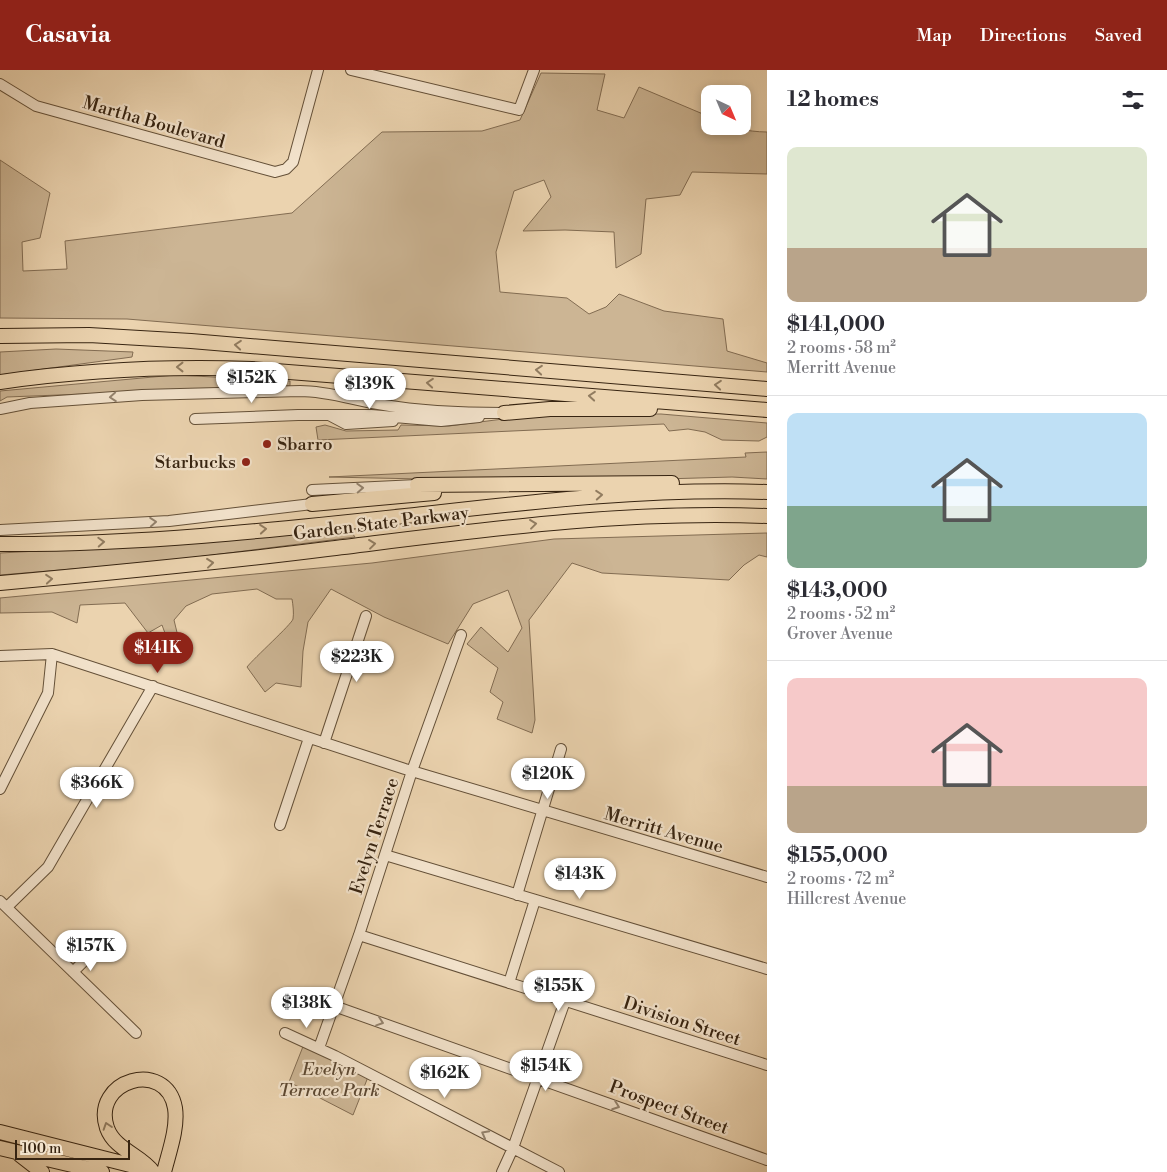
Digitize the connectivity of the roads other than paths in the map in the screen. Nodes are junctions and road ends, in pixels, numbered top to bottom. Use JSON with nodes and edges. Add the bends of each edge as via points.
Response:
{"nodes":[{"id":1,"x":318,"y":70,"type":"edge"},
{"id":2,"x":351,"y":70,"type":"edge"},
{"id":3,"x":534,"y":70,"type":"edge"},
{"id":4,"x":0,"y":84,"type":"edge"},
{"id":5,"x":0,"y":336,"type":"edge"},
{"id":6,"x":191,"y":341,"type":"junction"},
{"id":7,"x":0,"y":344,"type":"edge"},
{"id":8,"x":0,"y":382,"type":"edge"},
{"id":9,"x":767,"y":389,"type":"edge"},
{"id":10,"x":710,"y":406,"type":"junction"},
{"id":11,"x":0,"y":409,"type":"edge"},
{"id":12,"x":765,"y":410,"type":"edge"},
{"id":13,"x":504,"y":413,"type":"junction"},
{"id":14,"x":196,"y":419,"type":"dead end"},
{"id":15,"x":517,"y":484,"type":"junction"},
{"id":16,"x":417,"y":485,"type":"joint"},
{"id":17,"x":312,"y":490,"type":"dead end"},
{"id":18,"x":762,"y":491,"type":"edge"},
{"id":19,"x":312,"y":504,"type":"joint"},
{"id":20,"x":764,"y":516,"type":"edge"},
{"id":21,"x":0,"y":530,"type":"edge"},
{"id":22,"x":0,"y":544,"type":"edge"},
{"id":23,"x":0,"y":583,"type":"edge"},
{"id":24,"x":366,"y":616,"type":"dead end"},
{"id":25,"x":461,"y":635,"type":"dead end"},
{"id":26,"x":52,"y":654,"type":"junction"},
{"id":27,"x":0,"y":656,"type":"edge"},
{"id":28,"x":153,"y":686,"type":"junction"},
{"id":29,"x":309,"y":738,"type":"junction"},
{"id":30,"x":324,"y":743,"type":"junction"},
{"id":31,"x":561,"y":749,"type":"dead end"},
{"id":32,"x":412,"y":771,"type":"junction"},
{"id":33,"x":0,"y":789,"type":"edge"},
{"id":34,"x":543,"y":811,"type":"junction"},
{"id":35,"x":280,"y":825,"type":"dead end"},
{"id":36,"x":385,"y":855,"type":"junction"},
{"id":37,"x":767,"y":877,"type":"edge"},
{"id":38,"x":517,"y":895,"type":"junction"},
{"id":39,"x":535,"y":900,"type":"junction"},
{"id":40,"x":3,"y":904,"type":"edge"},
{"id":41,"x":359,"y":934,"type":"junction"},
{"id":42,"x":91,"y":954,"type":"dead end"},
{"id":43,"x":767,"y":969,"type":"edge"},
{"id":44,"x":73,"y":972,"type":"junction"},
{"id":45,"x":509,"y":983,"type":"junction"},
{"id":46,"x":565,"y":1001,"type":"junction"},
{"id":47,"x":334,"y":1006,"type":"junction"},
{"id":48,"x":136,"y":1033,"type":"dead end"},
{"id":49,"x":285,"y":1033,"type":"dead end"},
{"id":50,"x":319,"y":1048,"type":"junction"},
{"id":51,"x":767,"y":1065,"type":"edge"},
{"id":52,"x":538,"y":1078,"type":"junction"},
{"id":53,"x":0,"y":1132,"type":"edge"},
{"id":54,"x":0,"y":1148,"type":"edge"},
{"id":55,"x":513,"y":1148,"type":"junction"},
{"id":56,"x":15,"y":1152,"type":"junction"},
{"id":57,"x":767,"y":1160,"type":"edge"},
{"id":58,"x":42,"y":1172,"type":"edge"},
{"id":59,"x":102,"y":1172,"type":"edge"},
{"id":60,"x":157,"y":1172,"type":"edge"},
{"id":61,"x":502,"y":1172,"type":"edge"},
{"id":62,"x":559,"y":1172,"type":"edge"}],
"edges":[{"from":1,"to":4,"type":"street","name":"Martha Boulevard","via":[[293,162],[286,169],[274,172],[36,106]]},
{"from":2,"to":3,"type":"street","via":[[519,110]]},
{"from":5,"to":6,"type":"highway","via":[[89,335]]},
{"from":6,"to":7,"type":"highway","via":[[146,346]]},
{"from":9,"to":6,"type":"highway","one_way":true},
{"from":10,"to":8,"type":"highway","one_way":true,"via":[[242,369],[112,369]]},
{"from":10,"to":12,"type":"highway"},
{"from":10,"to":13,"type":"highway"},
{"from":13,"to":11,"type":"street","one_way":true,"via":[[384,406],[324,392],[300,390],[30,402]]},
{"from":13,"to":14,"type":"street","via":[[451,421],[407,419],[346,424],[329,415]]},
{"from":15,"to":16,"type":"highway"},
{"from":15,"to":18,"type":"highway","via":[[698,483]]},
{"from":15,"to":19,"type":"highway"},
{"from":17,"to":16,"type":"street","one_way":true},
{"from":22,"to":18,"type":"highway","name":"Garden State Parkway","one_way":true,"via":[[187,536],[594,496]]},
{"from":21,"to":19,"type":"street","one_way":true,"via":[[169,521]]},
{"from":23,"to":20,"type":"highway","name":"Garden State Parkway","one_way":true,"via":[[200,564],[562,521],[646,515]]},
{"from":24,"to":30,"type":"street"},
{"from":25,"to":32,"type":"street","name":"Evelyn Terrace"},
{"from":26,"to":27,"type":"street"},
{"from":26,"to":28,"type":"street"},
{"from":26,"to":33,"type":"street","via":[[48,693]]},
{"from":28,"to":29,"type":"street"},
{"from":28,"to":40,"type":"street","via":[[48,867]]},
{"from":29,"to":30,"type":"street","name":"Merritt Avenue"},
{"from":29,"to":35,"type":"street"},
{"from":30,"to":32,"type":"street","name":"Merritt Avenue"},
{"from":31,"to":34,"type":"street"},
{"from":32,"to":34,"type":"street","name":"Merritt Avenue"},
{"from":32,"to":36,"type":"street","name":"Evelyn Terrace"},
{"from":34,"to":37,"type":"street","name":"Merritt Avenue"},
{"from":34,"to":38,"type":"street"},
{"from":36,"to":38,"type":"street"},
{"from":36,"to":41,"type":"street","name":"Evelyn Terrace"},
{"from":38,"to":39,"type":"street"},
{"from":39,"to":43,"type":"street"},
{"from":39,"to":45,"type":"street"},
{"from":40,"to":44,"type":"street"},
{"from":41,"to":45,"type":"street","name":"Division Street"},
{"from":41,"to":47,"type":"street","name":"Evelyn Terrace"},
{"from":42,"to":44,"type":"street"},
{"from":44,"to":48,"type":"street"},
{"from":45,"to":46,"type":"street","name":"Division Street"},
{"from":46,"to":51,"type":"street","name":"Division Street"},
{"from":46,"to":52,"type":"street"},
{"from":47,"to":50,"type":"street","name":"Evelyn Terrace"},
{"from":47,"to":52,"type":"street","name":"Prospect Street","one_way":true},
{"from":49,"to":50,"type":"street"},
{"from":55,"to":50,"type":"street","one_way":true},
{"from":52,"to":55,"type":"street"},
{"from":52,"to":57,"type":"street","name":"Prospect Street","one_way":true},
{"from":53,"to":60,"type":"highway"},
{"from":54,"to":56,"type":"highway"},
{"from":55,"to":61,"type":"street"},
{"from":55,"to":62,"type":"street"},
{"from":56,"to":58,"type":"highway"},
{"from":56,"to":59,"type":"highway"},
{"from":60,"to":60,"type":"highway","one_way":true,"via":[[114,1141],[105,1118],[108,1099],[124,1083],[138,1079],[153,1082],[166,1090],[175,1108],[176,1119]]}]}
